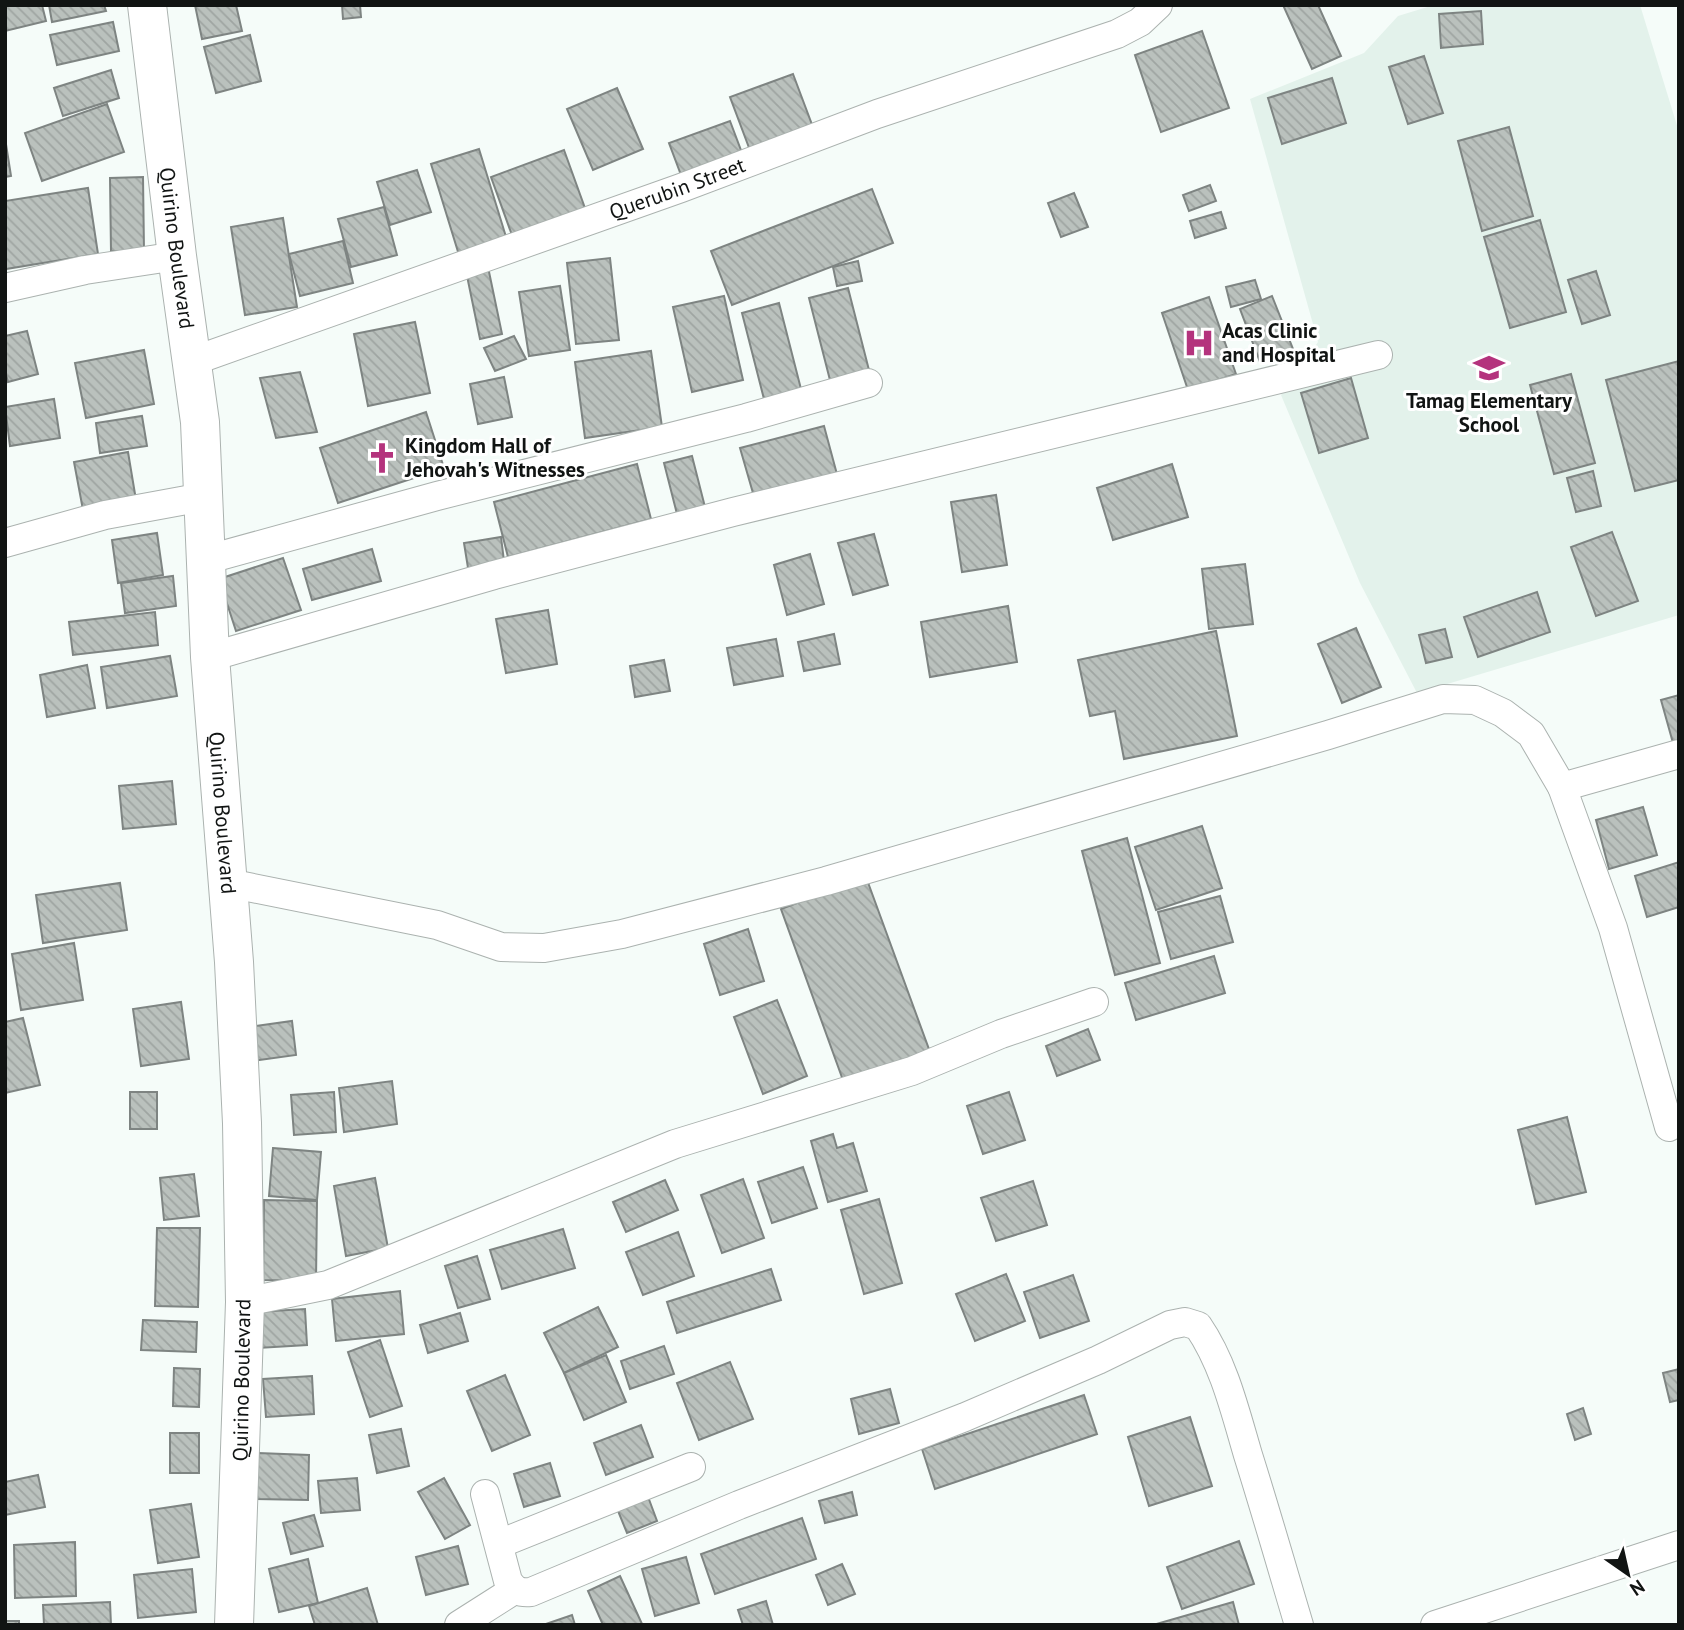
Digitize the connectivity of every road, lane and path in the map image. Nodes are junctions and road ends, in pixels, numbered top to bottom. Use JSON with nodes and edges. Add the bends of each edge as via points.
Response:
{"nodes":[{"id":1,"x":147,"y":5,"type":"edge"},
{"id":2,"x":1158,"y":5,"type":"edge"},
{"id":3,"x":177,"y":256,"type":"junction"},
{"id":4,"x":5,"y":288,"type":"edge"},
{"id":5,"x":1378,"y":355,"type":"dead end"},
{"id":6,"x":193,"y":361,"type":"junction"},
{"id":7,"x":868,"y":383,"type":"dead end"},
{"id":8,"x":203,"y":497,"type":"junction"},
{"id":9,"x":5,"y":543,"type":"edge"},
{"id":10,"x":205,"y":560,"type":"junction"},
{"id":11,"x":210,"y":657,"type":"junction"},
{"id":12,"x":1679,"y":754,"type":"edge"},
{"id":13,"x":1562,"y":787,"type":"junction"},
{"id":14,"x":228,"y":883,"type":"junction"},
{"id":15,"x":1094,"y":1002,"type":"dead end"},
{"id":16,"x":1669,"y":1126,"type":"dead end"},
{"id":17,"x":244,"y":1302,"type":"junction"},
{"id":18,"x":691,"y":1467,"type":"dead end"},
{"id":19,"x":485,"y":1494,"type":"dead end"},
{"id":20,"x":499,"y":1544,"type":"junction"},
{"id":21,"x":1679,"y":1545,"type":"edge"},
{"id":22,"x":514,"y":1590,"type":"junction"},
{"id":23,"x":234,"y":1625,"type":"edge"},
{"id":24,"x":459,"y":1625,"type":"edge"},
{"id":25,"x":1299,"y":1625,"type":"edge"},
{"id":26,"x":1435,"y":1625,"type":"edge"}],
"edges":[{"from":1,"to":3,"type":"main road","name":"Quirino Boulevard"},
{"from":2,"to":6,"type":"street","name":"Querubin Street","via":[[1117,34],[877,114]]},
{"from":3,"to":4,"type":"street"},
{"from":3,"to":6,"type":"main road","name":"Quirino Boulevard"},
{"from":5,"to":11,"type":"street","via":[[733,512]]},
{"from":6,"to":8,"type":"main road","name":"Quirino Boulevard"},
{"from":7,"to":10,"type":"street"},
{"from":8,"to":9,"type":"street","via":[[105,515]]},
{"from":8,"to":10,"type":"main road","name":"Quirino Boulevard"},
{"from":10,"to":11,"type":"main road","name":"Quirino Boulevard"},
{"from":11,"to":14,"type":"main road","name":"Quirino Boulevard"},
{"from":12,"to":13,"type":"street"},
{"from":13,"to":14,"type":"street","via":[[1531,734],[1503,713],[1475,700],[1443,699],[826,881],[622,934],[544,948],[500,947],[437,925]]},
{"from":13,"to":16,"type":"street","via":[[1613,928]]},
{"from":14,"to":17,"type":"main road","name":"Quirino Boulevard","via":[[243,1123]]},
{"from":15,"to":17,"type":"street","via":[[912,1071],[675,1144],[328,1285]]},
{"from":17,"to":23,"type":"main road","name":"Quirino Boulevard"},
{"from":18,"to":20,"type":"street"},
{"from":19,"to":20,"type":"street"},
{"from":20,"to":22,"type":"street"},
{"from":21,"to":26,"type":"street"},
{"from":22,"to":24,"type":"street"},
{"from":22,"to":25,"type":"street","via":[[521,1593],[546,1587],[1185,1322],[1198,1325],[1219,1366]]}]}
